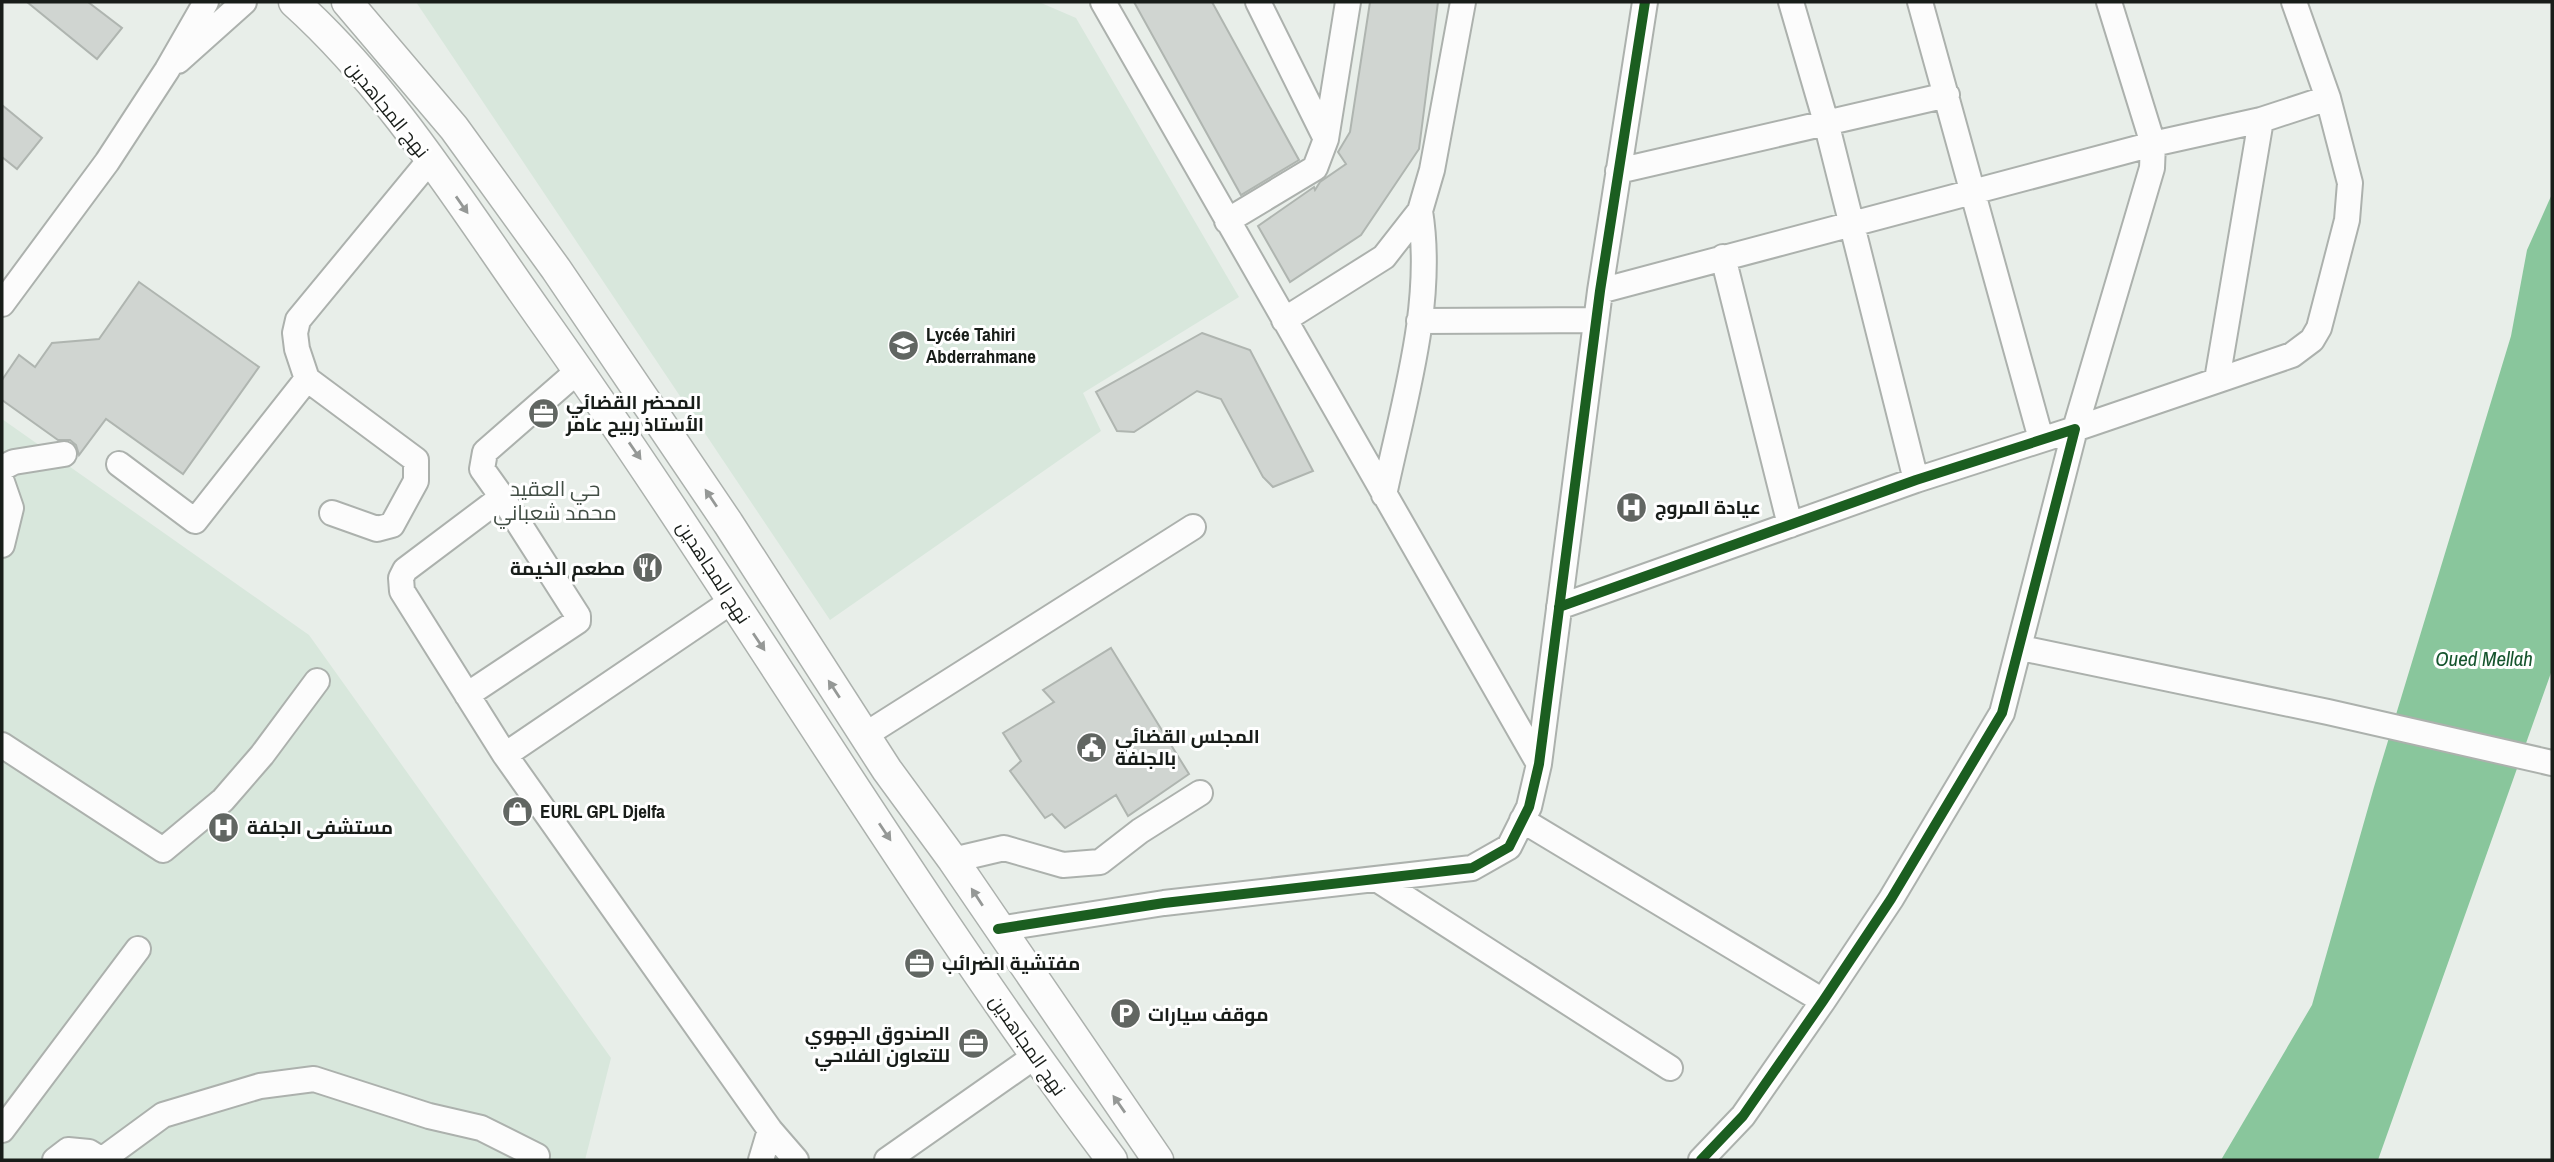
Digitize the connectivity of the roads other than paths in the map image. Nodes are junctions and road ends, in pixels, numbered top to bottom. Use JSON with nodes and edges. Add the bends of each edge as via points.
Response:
{"nodes":[{"id":1,"x":205,"y":2,"type":"edge"},
{"id":2,"x":244,"y":2,"type":"edge"},
{"id":3,"x":294,"y":2,"type":"edge"},
{"id":4,"x":347,"y":2,"type":"edge"},
{"id":5,"x":1103,"y":2,"type":"edge"},
{"id":6,"x":1258,"y":2,"type":"edge"},
{"id":7,"x":1348,"y":2,"type":"edge"},
{"id":8,"x":1463,"y":2,"type":"edge"},
{"id":9,"x":1645,"y":2,"type":"edge"},
{"id":10,"x":1790,"y":2,"type":"edge"},
{"id":11,"x":1920,"y":2,"type":"edge"},
{"id":12,"x":2109,"y":2,"type":"edge"},
{"id":13,"x":2294,"y":2,"type":"edge"},
{"id":14,"x":167,"y":71,"type":"junction"},
{"id":15,"x":1947,"y":95,"type":"junction"},
{"id":16,"x":2328,"y":99,"type":"junction"},
{"id":17,"x":2261,"y":120,"type":"junction"},
{"id":18,"x":1826,"y":122,"type":"junction"},
{"id":19,"x":1326,"y":139,"type":"junction"},
{"id":20,"x":2153,"y":144,"type":"junction"},
{"id":21,"x":430,"y":160,"type":"junction"},
{"id":22,"x":1618,"y":171,"type":"junction"},
{"id":23,"x":1975,"y":192,"type":"junction"},
{"id":24,"x":1420,"y":211,"type":"junction"},
{"id":25,"x":1227,"y":221,"type":"junction"},
{"id":26,"x":1851,"y":223,"type":"junction"},
{"id":27,"x":1723,"y":257,"type":"junction"},
{"id":28,"x":1600,"y":291,"type":"junction"},
{"id":29,"x":2,"y":304,"type":"edge"},
{"id":30,"x":1284,"y":320,"type":"junction"},
{"id":31,"x":1596,"y":320,"type":"junction"},
{"id":32,"x":1419,"y":321,"type":"junction"},
{"id":33,"x":579,"y":370,"type":"junction"},
{"id":34,"x":307,"y":379,"type":"junction"},
{"id":35,"x":2217,"y":380,"type":"junction"},
{"id":36,"x":2075,"y":429,"type":"junction"},
{"id":37,"x":2041,"y":439,"type":"junction"},
{"id":38,"x":64,"y":454,"type":"dead end"},
{"id":39,"x":119,"y":464,"type":"dead end"},
{"id":40,"x":2,"y":468,"type":"edge"},
{"id":41,"x":1916,"y":480,"type":"junction"},
{"id":42,"x":2,"y":482,"type":"edge"},
{"id":43,"x":1384,"y":495,"type":"junction"},
{"id":44,"x":502,"y":497,"type":"junction"},
{"id":45,"x":332,"y":513,"type":"dead end"},
{"id":46,"x":1790,"y":524,"type":"junction"},
{"id":47,"x":1193,"y":527,"type":"dead end"},
{"id":48,"x":2,"y":545,"type":"edge"},
{"id":49,"x":732,"y":601,"type":"junction"},
{"id":50,"x":1559,"y":607,"type":"junction"},
{"id":51,"x":2021,"y":648,"type":"junction"},
{"id":52,"x":317,"y":681,"type":"dead end"},
{"id":53,"x":467,"y":695,"type":"junction"},
{"id":54,"x":864,"y":736,"type":"junction"},
{"id":55,"x":2,"y":745,"type":"edge"},
{"id":56,"x":505,"y":755,"type":"junction"},
{"id":57,"x":2552,"y":763,"type":"edge"},
{"id":58,"x":1539,"y":764,"type":"junction"},
{"id":59,"x":1200,"y":793,"type":"dead end"},
{"id":60,"x":1522,"y":820,"type":"junction"},
{"id":61,"x":953,"y":860,"type":"junction"},
{"id":62,"x":1378,"y":880,"type":"junction"},
{"id":63,"x":998,"y":929,"type":"junction"},
{"id":64,"x":138,"y":949,"type":"dead end"},
{"id":65,"x":1823,"y":1001,"type":"junction"},
{"id":66,"x":1034,"y":1057,"type":"junction"},
{"id":67,"x":1670,"y":1068,"type":"dead end"},
{"id":68,"x":2,"y":1130,"type":"edge"},
{"id":69,"x":770,"y":1130,"type":"junction"},
{"id":70,"x":537,"y":1156,"type":"dead end"},
{"id":71,"x":55,"y":1160,"type":"edge"},
{"id":72,"x":103,"y":1160,"type":"edge"},
{"id":73,"x":761,"y":1160,"type":"edge"},
{"id":74,"x":796,"y":1160,"type":"edge"},
{"id":75,"x":887,"y":1160,"type":"edge"},
{"id":76,"x":1112,"y":1160,"type":"edge"},
{"id":77,"x":1158,"y":1160,"type":"edge"},
{"id":78,"x":1701,"y":1160,"type":"edge"}],
"edges":[{"from":1,"to":14,"type":"street"},
{"from":2,"to":14,"type":"street"},
{"from":3,"to":21,"type":"main road","name":"نهج المجاهدين","via":[[330,37]]},
{"from":54,"to":4,"type":"main road","name":"نهج المجاهدين","one_way":true,"via":[[728,523],[556,269],[454,128]]},
{"from":5,"to":25,"type":"street"},
{"from":6,"to":19,"type":"street"},
{"from":7,"to":19,"type":"street"},
{"from":8,"to":24,"type":"street"},
{"from":9,"to":22,"type":"street"},
{"from":10,"to":18,"type":"street"},
{"from":11,"to":15,"type":"street"},
{"from":12,"to":20,"type":"street"},
{"from":13,"to":16,"type":"street"},
{"from":14,"to":29,"type":"street","via":[[107,162]]},
{"from":15,"to":18,"type":"street"},
{"from":15,"to":23,"type":"street"},
{"from":16,"to":17,"type":"street"},
{"from":16,"to":35,"type":"street","via":[[2350,183],[2347,220],[2319,328],[2312,341],[2292,355]]},
{"from":17,"to":20,"type":"street"},
{"from":17,"to":35,"type":"street"},
{"from":18,"to":22,"type":"street"},
{"from":18,"to":26,"type":"street"},
{"from":19,"to":25,"type":"street","via":[[1315,168]]},
{"from":20,"to":23,"type":"street"},
{"from":20,"to":36,"type":"street","via":[[2147,190]]},
{"from":21,"to":33,"type":"main road","name":"نهج المجاهدين","one_way":true},
{"from":21,"to":34,"type":"street","via":[[298,320],[296,349]]},
{"from":22,"to":28,"type":"street"},
{"from":23,"to":26,"type":"street"},
{"from":23,"to":37,"type":"street"},
{"from":24,"to":30,"type":"street","via":[[1384,257]]},
{"from":24,"to":32,"type":"street","via":[[1427,250]]},
{"from":25,"to":30,"type":"street"},
{"from":26,"to":27,"type":"street"},
{"from":26,"to":41,"type":"street"},
{"from":27,"to":28,"type":"street"},
{"from":27,"to":46,"type":"street"},
{"from":28,"to":31,"type":"street"},
{"from":30,"to":43,"type":"street"},
{"from":31,"to":32,"type":"street"},
{"from":31,"to":50,"type":"street"},
{"from":32,"to":43,"type":"street"},
{"from":33,"to":44,"type":"street","via":[[485,452],[482,470]]},
{"from":33,"to":49,"type":"main road","name":"نهج المجاهدين","one_way":true},
{"from":34,"to":39,"type":"street","via":[[195,521]]},
{"from":34,"to":45,"type":"street","via":[[416,460],[416,481],[392,525],[377,529]]},
{"from":35,"to":36,"type":"street"},
{"from":36,"to":37,"type":"street"},
{"from":36,"to":51,"type":"street"},
{"from":37,"to":41,"type":"street"},
{"from":38,"to":40,"type":"street"},
{"from":41,"to":46,"type":"street"},
{"from":42,"to":48,"type":"street","via":[[11,508]]},
{"from":43,"to":58,"type":"street"},
{"from":44,"to":53,"type":"street","via":[[405,570],[401,578],[402,591]]},
{"from":44,"to":53,"type":"street","via":[[578,621]]},
{"from":46,"to":50,"type":"street"},
{"from":47,"to":54,"type":"street"},
{"from":49,"to":56,"type":"street"},
{"from":49,"to":66,"type":"main road","name":"نهج المجاهدين","one_way":true},
{"from":50,"to":58,"type":"street"},
{"from":51,"to":57,"type":"street"},
{"from":51,"to":65,"type":"street","via":[[2002,713],[1891,899]]},
{"from":52,"to":55,"type":"street","via":[[223,800],[163,850]]},
{"from":53,"to":56,"type":"street"},
{"from":54,"to":61,"type":"main road","name":"نهج المجاهدين"},
{"from":56,"to":69,"type":"street"},
{"from":58,"to":60,"type":"street"},
{"from":59,"to":61,"type":"street","via":[[1100,862],[1063,865],[1004,848]]},
{"from":60,"to":62,"type":"street","via":[[1509,847],[1472,867]]},
{"from":60,"to":65,"type":"street"},
{"from":63,"to":61,"type":"main road","name":"نهج المجاهدين","one_way":true},
{"from":62,"to":63,"type":"street","via":[[1164,903]]},
{"from":62,"to":67,"type":"street"},
{"from":77,"to":63,"type":"main road","name":"نهج المجاهدين","one_way":true},
{"from":64,"to":68,"type":"street"},
{"from":65,"to":78,"type":"street","via":[[1743,1116]]},
{"from":66,"to":75,"type":"street"},
{"from":66,"to":76,"type":"main road","name":"نهج المجاهدين"},
{"from":69,"to":73,"type":"street"},
{"from":69,"to":74,"type":"street"},
{"from":70,"to":72,"type":"street","via":[[481,1128],[314,1079],[260,1086],[163,1115]]},
{"from":71,"to":72,"type":"street","via":[[68,1150],[89,1152]]}]}
